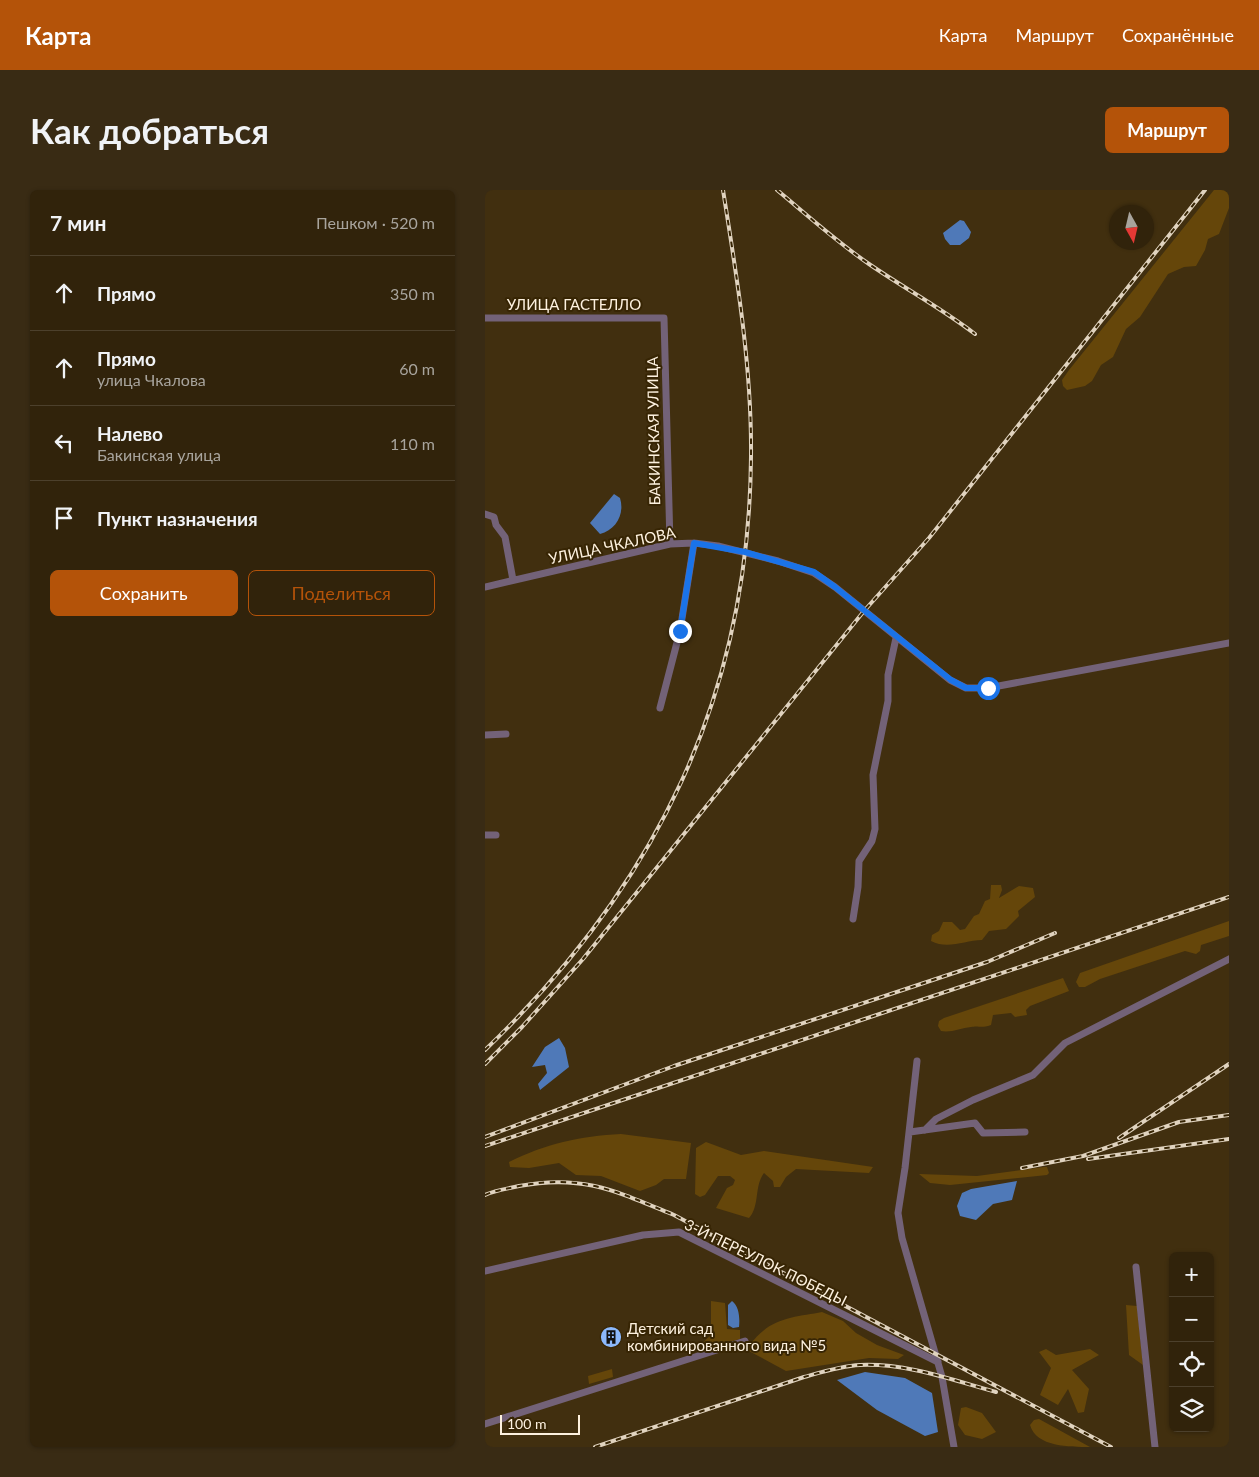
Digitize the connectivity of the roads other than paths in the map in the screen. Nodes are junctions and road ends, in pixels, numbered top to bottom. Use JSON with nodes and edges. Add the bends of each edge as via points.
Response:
{"nodes":[{"id":1,"x":485,"y":318,"type":"edge"},
{"id":2,"x":663,"y":318,"type":"joint"},
{"id":3,"x":485,"y":514,"type":"edge"},
{"id":4,"x":694,"y":543,"type":"junction"},
{"id":5,"x":670,"y":544,"type":"junction"},
{"id":6,"x":513,"y":580,"type":"junction"},
{"id":7,"x":485,"y":587,"type":"edge"},
{"id":8,"x":896,"y":638,"type":"junction"},
{"id":9,"x":1229,"y":643,"type":"edge"},
{"id":10,"x":660,"y":708,"type":"dead end"},
{"id":11,"x":505,"y":734,"type":"dead end"},
{"id":12,"x":485,"y":735,"type":"edge"},
{"id":13,"x":485,"y":835,"type":"edge"},
{"id":14,"x":496,"y":835,"type":"dead end"},
{"id":15,"x":853,"y":919,"type":"dead end"},
{"id":16,"x":1229,"y":959,"type":"edge"},
{"id":17,"x":917,"y":1061,"type":"dead end"},
{"id":18,"x":925,"y":1130,"type":"junction"},
{"id":19,"x":910,"y":1132,"type":"junction"},
{"id":20,"x":1025,"y":1132,"type":"dead end"},
{"id":21,"x":1136,"y":1267,"type":"dead end"},
{"id":22,"x":485,"y":1270,"type":"edge"},
{"id":23,"x":745,"y":1341,"type":"dead end"},
{"id":24,"x":937,"y":1362,"type":"junction"},
{"id":25,"x":485,"y":1424,"type":"edge"},
{"id":26,"x":954,"y":1447,"type":"edge"},
{"id":27,"x":1155,"y":1447,"type":"edge"}],
"edges":[{"from":1,"to":2,"type":"street","name":"УЛИЦА ГАСТЕЛЛО"},
{"from":2,"to":5,"type":"street","name":"БАКИНСКАЯ УЛИЦА"},
{"from":3,"to":6,"type":"street","via":[[494,517],[505,537]]},
{"from":4,"to":5,"type":"street","name":"УЛИЦА ЧКАЛОВА"},
{"from":4,"to":8,"type":"street","name":"УЛИЦА ЧКАЛОВА","via":[[745,552],[814,572]]},
{"from":4,"to":10,"type":"street","via":[[680,631]]},
{"from":5,"to":6,"type":"street","name":"УЛИЦА ЧКАЛОВА"},
{"from":6,"to":7,"type":"street","name":"УЛИЦА ЧКАЛОВА"},
{"from":8,"to":9,"type":"street","name":"УЛИЦА ЧКАЛОВА","via":[[951,680],[974,689]]},
{"from":8,"to":15,"type":"street","via":[[888,675],[889,701],[873,776],[875,829],[872,841],[859,861]]},
{"from":11,"to":12,"type":"street"},
{"from":13,"to":14,"type":"street"},
{"from":16,"to":18,"type":"street","via":[[1065,1043],[1033,1075],[973,1100],[936,1120]]},
{"from":17,"to":19,"type":"street"},
{"from":18,"to":19,"type":"street"},
{"from":18,"to":20,"type":"street","via":[[975,1123],[983,1132]]},
{"from":19,"to":24,"type":"street","via":[[898,1213]]},
{"from":21,"to":27,"type":"street"},
{"from":22,"to":24,"type":"street","name":"3-Й ПЕРЕУЛОК ПОБЕДЫ","via":[[643,1235],[679,1232]]},
{"from":23,"to":25,"type":"street"},
{"from":24,"to":26,"type":"street"}]}
